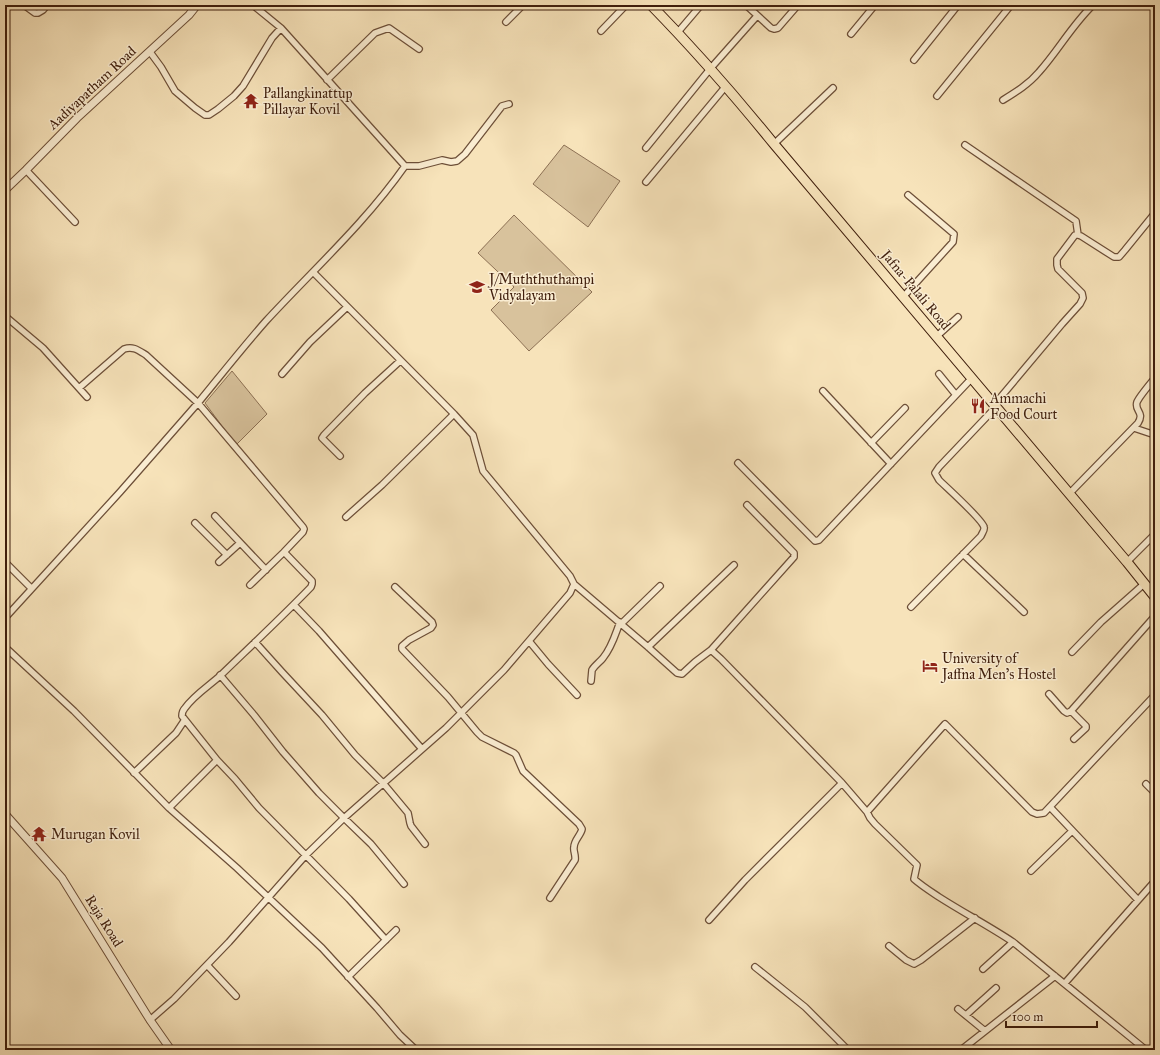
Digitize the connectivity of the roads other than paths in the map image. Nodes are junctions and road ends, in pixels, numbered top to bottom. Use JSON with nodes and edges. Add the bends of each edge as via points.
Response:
{"nodes":[{"id":1,"x":24,"y":5,"type":"edge"},
{"id":2,"x":47,"y":5,"type":"edge"},
{"id":3,"x":196,"y":5,"type":"edge"},
{"id":4,"x":253,"y":5,"type":"edge"},
{"id":5,"x":522,"y":5,"type":"edge"},
{"id":6,"x":626,"y":5,"type":"edge"},
{"id":7,"x":651,"y":5,"type":"edge"},
{"id":8,"x":701,"y":5,"type":"edge"},
{"id":9,"x":746,"y":5,"type":"edge"},
{"id":10,"x":798,"y":5,"type":"edge"},
{"id":11,"x":875,"y":5,"type":"edge"},
{"id":12,"x":958,"y":5,"type":"edge"},
{"id":13,"x":1011,"y":5,"type":"edge"},
{"id":14,"x":1093,"y":5,"type":"edge"},
{"id":15,"x":757,"y":16,"type":"junction"},
{"id":16,"x":506,"y":22,"type":"dead end"},
{"id":17,"x":281,"y":28,"type":"junction"},
{"id":18,"x":602,"y":31,"type":"dead end"},
{"id":19,"x":678,"y":32,"type":"junction"},
{"id":20,"x":851,"y":34,"type":"dead end"},
{"id":21,"x":420,"y":49,"type":"dead end"},
{"id":22,"x":150,"y":52,"type":"junction"},
{"id":23,"x":914,"y":60,"type":"dead end"},
{"id":24,"x":710,"y":69,"type":"junction"},
{"id":25,"x":327,"y":80,"type":"junction"},
{"id":26,"x":726,"y":86,"type":"junction"},
{"id":27,"x":833,"y":88,"type":"dead end"},
{"id":28,"x":937,"y":96,"type":"dead end"},
{"id":29,"x":1003,"y":100,"type":"dead end"},
{"id":30,"x":509,"y":104,"type":"dead end"},
{"id":31,"x":774,"y":144,"type":"junction"},
{"id":32,"x":965,"y":145,"type":"dead end"},
{"id":33,"x":646,"y":148,"type":"dead end"},
{"id":34,"x":404,"y":166,"type":"junction"},
{"id":35,"x":26,"y":170,"type":"junction"},
{"id":36,"x":646,"y":182,"type":"dead end"},
{"id":37,"x":5,"y":190,"type":"edge"},
{"id":38,"x":908,"y":195,"type":"dead end"},
{"id":39,"x":1155,"y":213,"type":"edge"},
{"id":40,"x":75,"y":222,"type":"dead end"},
{"id":41,"x":1078,"y":235,"type":"junction"},
{"id":42,"x":313,"y":272,"type":"junction"},
{"id":43,"x":904,"y":296,"type":"junction"},
{"id":44,"x":347,"y":307,"type":"junction"},
{"id":45,"x":5,"y":316,"type":"edge"},
{"id":46,"x":958,"y":317,"type":"dead end"},
{"id":47,"x":937,"y":336,"type":"junction"},
{"id":48,"x":400,"y":361,"type":"junction"},
{"id":49,"x":282,"y":374,"type":"dead end"},
{"id":50,"x":939,"y":374,"type":"dead end"},
{"id":51,"x":972,"y":378,"type":"junction"},
{"id":52,"x":1154,"y":379,"type":"edge"},
{"id":53,"x":79,"y":388,"type":"junction"},
{"id":54,"x":823,"y":392,"type":"dead end"},
{"id":55,"x":956,"y":395,"type":"junction"},
{"id":56,"x":87,"y":397,"type":"dead end"},
{"id":57,"x":198,"y":403,"type":"junction"},
{"id":58,"x":995,"y":406,"type":"junction"},
{"id":59,"x":905,"y":408,"type":"dead end"},
{"id":60,"x":454,"y":414,"type":"junction"},
{"id":61,"x":1134,"y":428,"type":"junction"},
{"id":62,"x":1155,"y":436,"type":"edge"},
{"id":63,"x":871,"y":443,"type":"junction"},
{"id":64,"x":340,"y":456,"type":"dead end"},
{"id":65,"x":738,"y":463,"type":"dead end"},
{"id":66,"x":891,"y":464,"type":"junction"},
{"id":67,"x":1069,"y":494,"type":"junction"},
{"id":68,"x":747,"y":505,"type":"dead end"},
{"id":69,"x":215,"y":516,"type":"dead end"},
{"id":70,"x":346,"y":517,"type":"dead end"},
{"id":71,"x":195,"y":523,"type":"dead end"},
{"id":72,"x":1155,"y":534,"type":"edge"},
{"id":73,"x":240,"y":543,"type":"junction"},
{"id":74,"x":284,"y":552,"type":"junction"},
{"id":75,"x":964,"y":554,"type":"junction"},
{"id":76,"x":227,"y":555,"type":"junction"},
{"id":77,"x":5,"y":562,"type":"edge"},
{"id":78,"x":219,"y":562,"type":"dead end"},
{"id":79,"x":1127,"y":562,"type":"junction"},
{"id":80,"x":734,"y":565,"type":"dead end"},
{"id":81,"x":266,"y":570,"type":"junction"},
{"id":82,"x":574,"y":584,"type":"junction"},
{"id":83,"x":1144,"y":584,"type":"junction"},
{"id":84,"x":250,"y":585,"type":"dead end"},
{"id":85,"x":660,"y":586,"type":"dead end"},
{"id":86,"x":395,"y":587,"type":"dead end"},
{"id":87,"x":31,"y":588,"type":"junction"},
{"id":88,"x":1155,"y":598,"type":"edge"},
{"id":89,"x":294,"y":605,"type":"junction"},
{"id":90,"x":911,"y":607,"type":"dead end"},
{"id":91,"x":1024,"y":612,"type":"dead end"},
{"id":92,"x":1155,"y":616,"type":"edge"},
{"id":93,"x":5,"y":618,"type":"edge"},
{"id":94,"x":621,"y":623,"type":"junction"},
{"id":95,"x":529,"y":640,"type":"junction"},
{"id":96,"x":255,"y":642,"type":"junction"},
{"id":97,"x":5,"y":647,"type":"edge"},
{"id":98,"x":648,"y":647,"type":"junction"},
{"id":99,"x":711,"y":650,"type":"junction"},
{"id":100,"x":1072,"y":652,"type":"dead end"},
{"id":101,"x":220,"y":675,"type":"junction"},
{"id":102,"x":591,"y":681,"type":"dead end"},
{"id":103,"x":1049,"y":694,"type":"dead end"},
{"id":104,"x":577,"y":695,"type":"dead end"},
{"id":105,"x":1155,"y":695,"type":"edge"},
{"id":106,"x":1070,"y":711,"type":"junction"},
{"id":107,"x":461,"y":712,"type":"junction"},
{"id":108,"x":184,"y":720,"type":"junction"},
{"id":109,"x":1074,"y":739,"type":"dead end"},
{"id":110,"x":422,"y":749,"type":"junction"},
{"id":111,"x":217,"y":760,"type":"junction"},
{"id":112,"x":134,"y":773,"type":"junction"},
{"id":113,"x":383,"y":783,"type":"junction"},
{"id":114,"x":842,"y":783,"type":"junction"},
{"id":115,"x":1146,"y":784,"type":"dead end"},
{"id":116,"x":1155,"y":793,"type":"edge"},
{"id":117,"x":1050,"y":807,"type":"junction"},
{"id":118,"x":169,"y":808,"type":"junction"},
{"id":119,"x":867,"y":812,"type":"junction"},
{"id":120,"x":5,"y":814,"type":"edge"},
{"id":121,"x":344,"y":818,"type":"junction"},
{"id":122,"x":1072,"y":831,"type":"junction"},
{"id":123,"x":426,"y":844,"type":"dead end"},
{"id":124,"x":306,"y":856,"type":"junction"},
{"id":125,"x":1031,"y":872,"type":"dead end"},
{"id":126,"x":1155,"y":881,"type":"edge"},
{"id":127,"x":404,"y":884,"type":"dead end"},
{"id":128,"x":268,"y":897,"type":"junction"},
{"id":129,"x":550,"y":898,"type":"dead end"},
{"id":130,"x":1138,"y":900,"type":"junction"},
{"id":131,"x":974,"y":918,"type":"junction"},
{"id":132,"x":709,"y":920,"type":"dead end"},
{"id":133,"x":396,"y":930,"type":"dead end"},
{"id":134,"x":386,"y":940,"type":"junction"},
{"id":135,"x":1014,"y":942,"type":"junction"},
{"id":136,"x":889,"y":946,"type":"dead end"},
{"id":137,"x":206,"y":965,"type":"junction"},
{"id":138,"x":755,"y":967,"type":"dead end"},
{"id":139,"x":983,"y":969,"type":"dead end"},
{"id":140,"x":1055,"y":976,"type":"junction"},
{"id":141,"x":348,"y":977,"type":"junction"},
{"id":142,"x":1065,"y":983,"type":"junction"},
{"id":143,"x":996,"y":988,"type":"dead end"},
{"id":144,"x":236,"y":996,"type":"dead end"},
{"id":145,"x":958,"y":1009,"type":"dead end"},
{"id":146,"x":966,"y":1015,"type":"junction"},
{"id":147,"x":150,"y":1020,"type":"junction"},
{"id":148,"x":985,"y":1031,"type":"junction"},
{"id":149,"x":171,"y":1050,"type":"edge"},
{"id":150,"x":416,"y":1050,"type":"edge"},
{"id":151,"x":848,"y":1050,"type":"edge"},
{"id":152,"x":961,"y":1050,"type":"edge"},
{"id":153,"x":1146,"y":1050,"type":"edge"}],
"edges":[{"from":1,"to":2,"type":"street","via":[[38,13]]},
{"from":3,"to":22,"type":"street","name":"Aadiyapatham Road"},
{"from":4,"to":17,"type":"street"},
{"from":5,"to":16,"type":"street"},
{"from":6,"to":18,"type":"street"},
{"from":7,"to":19,"type":"main road","name":"Jafna-Palali Road"},
{"from":8,"to":19,"type":"street"},
{"from":9,"to":15,"type":"street"},
{"from":10,"to":15,"type":"street","via":[[776,29]]},
{"from":11,"to":20,"type":"street"},
{"from":12,"to":23,"type":"street"},
{"from":13,"to":28,"type":"street"},
{"from":14,"to":29,"type":"street","via":[[1039,72]]},
{"from":15,"to":24,"type":"street"},
{"from":17,"to":22,"type":"street","via":[[272,38],[243,86],[228,100],[205,115],[175,91]]},
{"from":17,"to":25,"type":"street"},
{"from":19,"to":24,"type":"main road","name":"Jafna-Palali Road"},
{"from":21,"to":25,"type":"street","via":[[389,28],[375,32]]},
{"from":22,"to":35,"type":"street","name":"Aadiyapatham Road","via":[[77,118]]},
{"from":24,"to":26,"type":"main road","name":"Jafna-Palali Road"},
{"from":24,"to":33,"type":"street"},
{"from":25,"to":34,"type":"street"},
{"from":26,"to":31,"type":"main road","name":"Jafna-Palali Road"},
{"from":26,"to":36,"type":"street"},
{"from":27,"to":31,"type":"street"},
{"from":30,"to":34,"type":"street","via":[[502,106],[457,161],[442,160],[419,166]]},
{"from":31,"to":43,"type":"main road","name":"Jafna-Palali Road"},
{"from":32,"to":41,"type":"street","via":[[1076,221]]},
{"from":34,"to":42,"type":"street","via":[[389,188]]},
{"from":35,"to":37,"type":"street","name":"Aadiyapatham Road"},
{"from":35,"to":40,"type":"street"},
{"from":38,"to":43,"type":"street","via":[[954,234],[953,242]]},
{"from":39,"to":41,"type":"street","via":[[1119,257],[1114,257]]},
{"from":41,"to":58,"type":"street","via":[[1075,235],[1067,245],[1057,259],[1057,264],[1058,269],[1084,298]]},
{"from":42,"to":44,"type":"street"},
{"from":42,"to":57,"type":"street","via":[[266,322]]},
{"from":43,"to":47,"type":"main road","name":"Jafna-Palali Road"},
{"from":44,"to":48,"type":"street"},
{"from":44,"to":49,"type":"street","via":[[310,342]]},
{"from":45,"to":53,"type":"street","via":[[43,348]]},
{"from":46,"to":47,"type":"street"},
{"from":47,"to":51,"type":"main road","name":"Jafna-Palali Road"},
{"from":48,"to":60,"type":"street"},
{"from":48,"to":64,"type":"street","via":[[322,438]]},
{"from":50,"to":55,"type":"street"},
{"from":51,"to":55,"type":"street"},
{"from":51,"to":58,"type":"main road","name":"Jafna-Palali Road"},
{"from":52,"to":61,"type":"street","via":[[1137,402],[1136,407],[1141,419]]},
{"from":53,"to":56,"type":"street"},
{"from":53,"to":57,"type":"street","via":[[124,348],[131,347],[146,355]]},
{"from":54,"to":63,"type":"street"},
{"from":55,"to":66,"type":"street"},
{"from":57,"to":74,"type":"street","via":[[303,527],[303,532]]},
{"from":57,"to":87,"type":"street"},
{"from":58,"to":67,"type":"main road","name":"Jafna-Palali Road"},
{"from":58,"to":75,"type":"street","via":[[935,473],[984,526],[981,536]]},
{"from":59,"to":63,"type":"street"},
{"from":60,"to":70,"type":"street"},
{"from":60,"to":82,"type":"street","via":[[473,435],[483,471]]},
{"from":61,"to":62,"type":"street"},
{"from":61,"to":67,"type":"street"},
{"from":63,"to":66,"type":"street"},
{"from":65,"to":66,"type":"street","via":[[815,541],[819,540]]},
{"from":67,"to":79,"type":"main road","name":"Jafna-Palali Road"},
{"from":68,"to":99,"type":"street","via":[[794,553],[794,557]]},
{"from":69,"to":73,"type":"street"},
{"from":71,"to":76,"type":"street"},
{"from":72,"to":79,"type":"street"},
{"from":73,"to":76,"type":"street"},
{"from":73,"to":81,"type":"street"},
{"from":74,"to":81,"type":"street"},
{"from":74,"to":89,"type":"street","via":[[312,581],[311,587]]},
{"from":75,"to":90,"type":"street"},
{"from":75,"to":91,"type":"street"},
{"from":76,"to":78,"type":"street"},
{"from":77,"to":87,"type":"street"},
{"from":79,"to":83,"type":"main road","name":"Jafna-Palali Road"},
{"from":80,"to":98,"type":"street"},
{"from":81,"to":84,"type":"street"},
{"from":82,"to":94,"type":"street"},
{"from":82,"to":95,"type":"street","via":[[570,593]]},
{"from":83,"to":88,"type":"main road","name":"Jafna-Palali Road"},
{"from":83,"to":100,"type":"street"},
{"from":85,"to":94,"type":"street"},
{"from":86,"to":107,"type":"street","via":[[433,625],[432,628],[409,640],[402,649]]},
{"from":87,"to":93,"type":"street"},
{"from":89,"to":96,"type":"street"},
{"from":89,"to":110,"type":"street"},
{"from":92,"to":106,"type":"street"},
{"from":94,"to":98,"type":"street"},
{"from":94,"to":102,"type":"street","via":[[608,650],[594,666]]},
{"from":95,"to":104,"type":"street"},
{"from":95,"to":107,"type":"street","via":[[504,670]]},
{"from":96,"to":101,"type":"street"},
{"from":96,"to":113,"type":"street"},
{"from":97,"to":112,"type":"street","via":[[74,711]]},
{"from":98,"to":99,"type":"street","via":[[680,674]]},
{"from":99,"to":114,"type":"street"},
{"from":101,"to":108,"type":"street","via":[[184,709]]},
{"from":101,"to":121,"type":"street","via":[[284,752]]},
{"from":103,"to":106,"type":"street","via":[[1064,711]]},
{"from":105,"to":117,"type":"street"},
{"from":106,"to":109,"type":"street","via":[[1086,726]]},
{"from":107,"to":110,"type":"street"},
{"from":107,"to":129,"type":"street","via":[[482,737],[516,756],[523,771],[582,829],[574,846],[575,860]]},
{"from":108,"to":111,"type":"street"},
{"from":108,"to":112,"type":"street","via":[[176,733]]},
{"from":110,"to":113,"type":"street"},
{"from":111,"to":118,"type":"street"},
{"from":111,"to":124,"type":"street"},
{"from":112,"to":118,"type":"street"},
{"from":113,"to":121,"type":"street"},
{"from":113,"to":123,"type":"street","via":[[408,813],[411,826]]},
{"from":114,"to":119,"type":"street"},
{"from":114,"to":132,"type":"street","via":[[745,880]]},
{"from":115,"to":116,"type":"street"},
{"from":117,"to":119,"type":"street","via":[[1044,813],[1032,812],[945,724]]},
{"from":117,"to":122,"type":"street"},
{"from":118,"to":128,"type":"street"},
{"from":119,"to":131,"type":"street","via":[[875,824],[916,865],[914,879],[920,885]]},
{"from":120,"to":147,"type":"street","name":"Raja Road","via":[[62,878]]},
{"from":121,"to":124,"type":"street"},
{"from":121,"to":127,"type":"street","via":[[371,844]]},
{"from":122,"to":125,"type":"street"},
{"from":122,"to":130,"type":"street"},
{"from":124,"to":128,"type":"street"},
{"from":124,"to":134,"type":"street"},
{"from":126,"to":130,"type":"street"},
{"from":128,"to":137,"type":"street"},
{"from":128,"to":141,"type":"street","via":[[322,948]]},
{"from":130,"to":142,"type":"street"},
{"from":131,"to":135,"type":"street"},
{"from":131,"to":136,"type":"street","via":[[914,964]]},
{"from":133,"to":134,"type":"street"},
{"from":134,"to":141,"type":"street"},
{"from":135,"to":139,"type":"street"},
{"from":135,"to":140,"type":"street"},
{"from":137,"to":144,"type":"street"},
{"from":137,"to":147,"type":"street"},
{"from":138,"to":151,"type":"street","via":[[806,1007]]},
{"from":140,"to":142,"type":"street"},
{"from":140,"to":148,"type":"street"},
{"from":141,"to":150,"type":"street"},
{"from":142,"to":153,"type":"street"},
{"from":143,"to":146,"type":"street"},
{"from":145,"to":146,"type":"street"},
{"from":146,"to":148,"type":"street"},
{"from":147,"to":149,"type":"street","name":"Raja Road"},
{"from":148,"to":152,"type":"street"}]}
